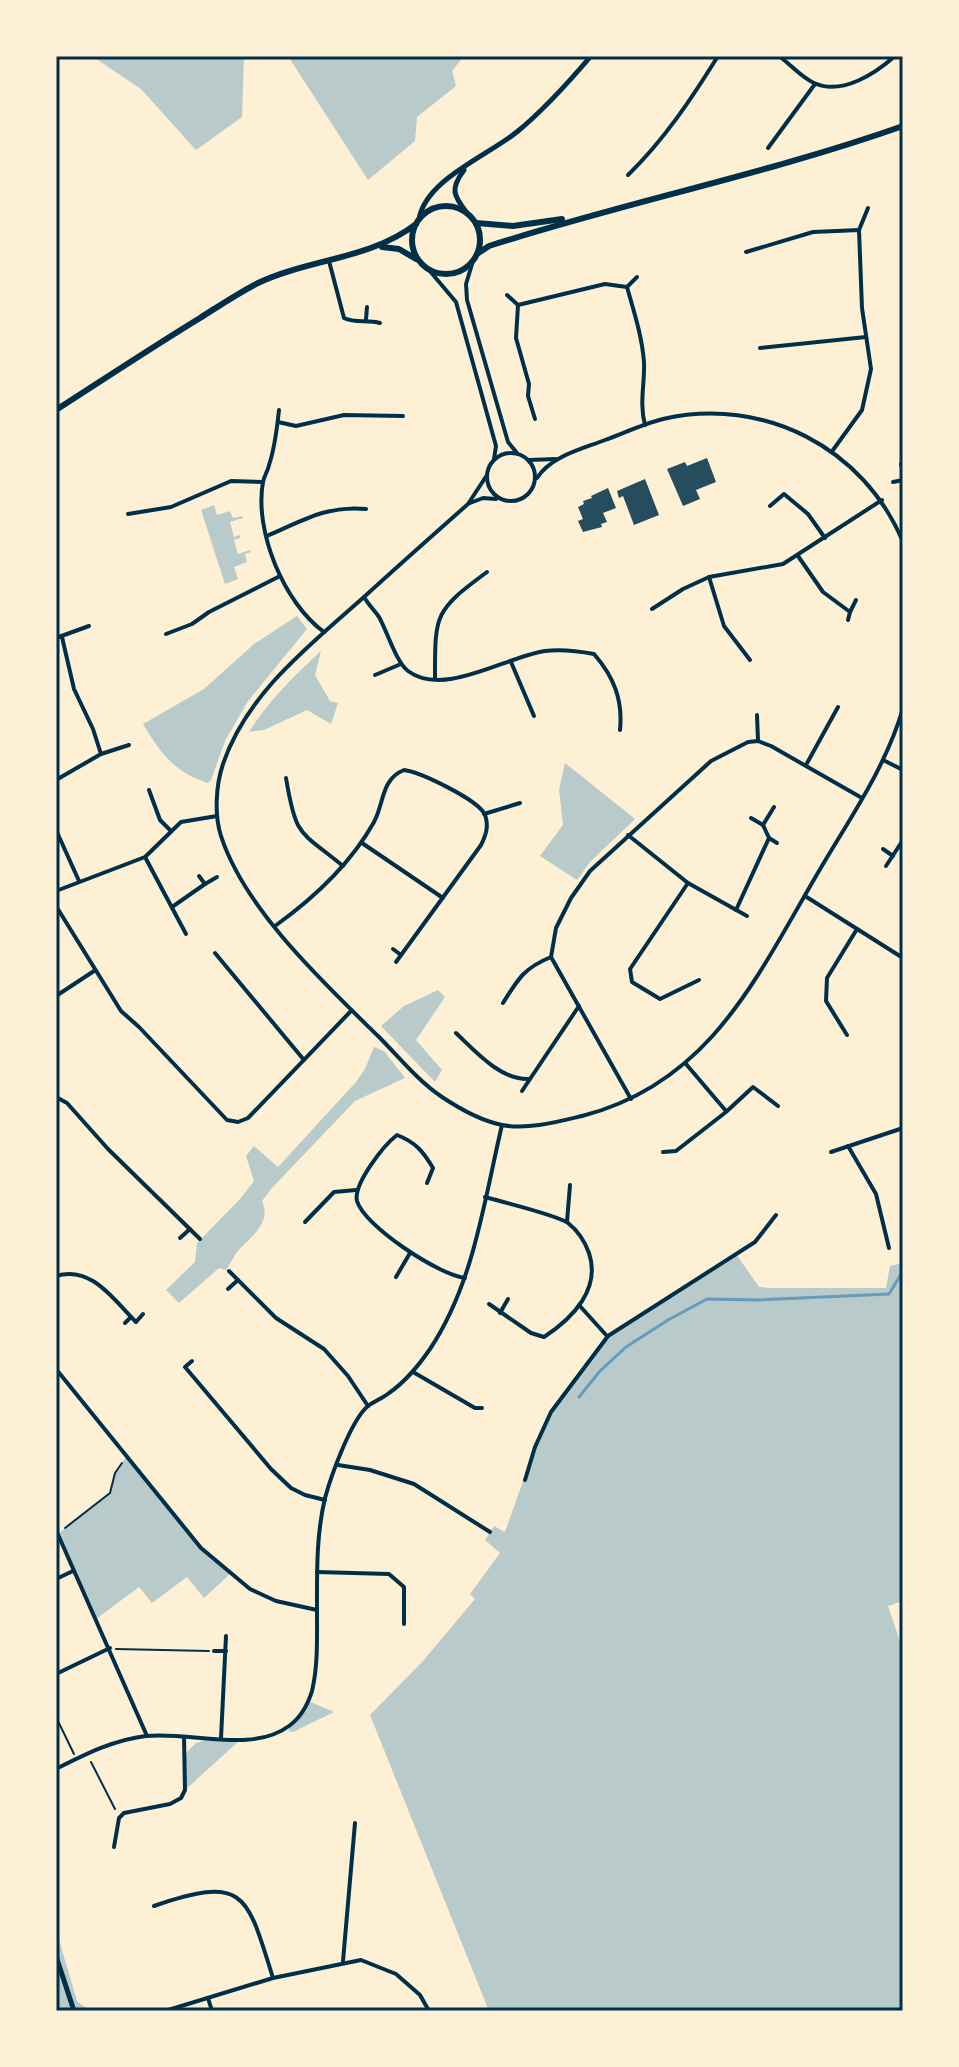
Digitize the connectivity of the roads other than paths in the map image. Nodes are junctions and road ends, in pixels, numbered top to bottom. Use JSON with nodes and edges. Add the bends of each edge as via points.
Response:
{"nodes":[{"id":1,"x":591,"y":56,"type":"edge"},
{"id":2,"x":718,"y":56,"type":"edge"},
{"id":3,"x":779,"y":56,"type":"edge"},
{"id":4,"x":895,"y":56,"type":"edge"},
{"id":5,"x":815,"y":84,"type":"junction"},
{"id":6,"x":903,"y":126,"type":"edge"},
{"id":7,"x":768,"y":148,"type":"dead end"},
{"id":8,"x":464,"y":169,"type":"junction"},
{"id":9,"x":628,"y":175,"type":"dead end"},
{"id":10,"x":868,"y":208,"type":"dead end"},
{"id":11,"x":467,"y":213,"type":"junction"},
{"id":12,"x":581,"y":217,"type":"junction"},
{"id":13,"x":417,"y":221,"type":"junction"},
{"id":14,"x":476,"y":223,"type":"junction"},
{"id":15,"x":859,"y":230,"type":"junction"},
{"id":16,"x":378,"y":247,"type":"junction"},
{"id":17,"x":746,"y":252,"type":"dead end"},
{"id":18,"x":475,"y":258,"type":"junction"},
{"id":19,"x":328,"y":259,"type":"junction"},
{"id":20,"x":418,"y":260,"type":"junction"},
{"id":21,"x":429,"y":270,"type":"junction"},
{"id":22,"x":637,"y":277,"type":"dead end"},
{"id":23,"x":627,"y":287,"type":"junction"},
{"id":24,"x":507,"y":295,"type":"dead end"},
{"id":25,"x":518,"y":305,"type":"junction"},
{"id":26,"x":367,"y":307,"type":"dead end"},
{"id":27,"x":366,"y":319,"type":"junction"},
{"id":28,"x":380,"y":323,"type":"dead end"},
{"id":29,"x":866,"y":337,"type":"junction"},
{"id":30,"x":760,"y":348,"type":"dead end"},
{"id":31,"x":56,"y":410,"type":"edge"},
{"id":32,"x":279,"y":410,"type":"dead end"},
{"id":33,"x":403,"y":416,"type":"dead end"},
{"id":34,"x":535,"y":419,"type":"dead end"},
{"id":35,"x":278,"y":422,"type":"junction"},
{"id":36,"x":645,"y":425,"type":"junction"},
{"id":37,"x":833,"y":450,"type":"junction"},
{"id":38,"x":517,"y":453,"type":"junction"},
{"id":39,"x":494,"y":459,"type":"junction"},
{"id":40,"x":558,"y":459,"type":"junction"},
{"id":41,"x":528,"y":460,"type":"junction"},
{"id":42,"x":901,"y":464,"type":"edge"},
{"id":43,"x":903,"y":473,"type":"edge"},
{"id":44,"x":487,"y":475,"type":"junction"},
{"id":45,"x":537,"y":478,"type":"junction"},
{"id":46,"x":903,"y":480,"type":"edge"},
{"id":47,"x":263,"y":482,"type":"junction"},
{"id":48,"x":893,"y":482,"type":"dead end"},
{"id":49,"x":498,"y":499,"type":"junction"},
{"id":50,"x":882,"y":500,"type":"junction"},
{"id":51,"x":468,"y":504,"type":"junction"},
{"id":52,"x":770,"y":506,"type":"dead end"},
{"id":53,"x":366,"y":509,"type":"dead end"},
{"id":54,"x":128,"y":514,"type":"dead end"},
{"id":55,"x":267,"y":536,"type":"junction"},
{"id":56,"x":825,"y":538,"type":"junction"},
{"id":57,"x":903,"y":542,"type":"edge"},
{"id":58,"x":798,"y":556,"type":"junction"},
{"id":59,"x":487,"y":572,"type":"dead end"},
{"id":60,"x":280,"y":576,"type":"junction"},
{"id":61,"x":709,"y":577,"type":"junction"},
{"id":62,"x":364,"y":597,"type":"junction"},
{"id":63,"x":856,"y":600,"type":"dead end"},
{"id":64,"x":652,"y":609,"type":"dead end"},
{"id":65,"x":850,"y":612,"type":"junction"},
{"id":66,"x":848,"y":620,"type":"dead end"},
{"id":67,"x":89,"y":626,"type":"dead end"},
{"id":68,"x":324,"y":632,"type":"junction"},
{"id":69,"x":166,"y":634,"type":"dead end"},
{"id":70,"x":59,"y":637,"type":"edge"},
{"id":71,"x":750,"y":660,"type":"dead end"},
{"id":72,"x":511,"y":662,"type":"junction"},
{"id":73,"x":401,"y":664,"type":"junction"},
{"id":74,"x":375,"y":675,"type":"dead end"},
{"id":75,"x":435,"y":679,"type":"junction"},
{"id":76,"x":838,"y":707,"type":"dead end"},
{"id":77,"x":903,"y":708,"type":"edge"},
{"id":78,"x":757,"y":715,"type":"dead end"},
{"id":79,"x":534,"y":716,"type":"dead end"},
{"id":80,"x":620,"y":730,"type":"dead end"},
{"id":81,"x":758,"y":741,"type":"junction"},
{"id":82,"x":129,"y":745,"type":"dead end"},
{"id":83,"x":101,"y":754,"type":"junction"},
{"id":84,"x":885,"y":761,"type":"junction"},
{"id":85,"x":806,"y":765,"type":"junction"},
{"id":86,"x":903,"y":770,"type":"edge"},
{"id":87,"x":286,"y":778,"type":"dead end"},
{"id":88,"x":56,"y":780,"type":"edge"},
{"id":89,"x":149,"y":790,"type":"dead end"},
{"id":90,"x":862,"y":799,"type":"junction"},
{"id":91,"x":520,"y":803,"type":"dead end"},
{"id":92,"x":774,"y":807,"type":"dead end"},
{"id":93,"x":484,"y":814,"type":"junction"},
{"id":94,"x":217,"y":816,"type":"junction"},
{"id":95,"x":751,"y":818,"type":"dead end"},
{"id":96,"x":763,"y":825,"type":"junction"},
{"id":97,"x":56,"y":830,"type":"edge"},
{"id":98,"x":170,"y":831,"type":"junction"},
{"id":99,"x":628,"y":835,"type":"junction"},
{"id":100,"x":769,"y":838,"type":"junction"},
{"id":101,"x":903,"y":840,"type":"edge"},
{"id":102,"x":362,"y":842,"type":"junction"},
{"id":103,"x":777,"y":843,"type":"dead end"},
{"id":104,"x":883,"y":849,"type":"dead end"},
{"id":105,"x":893,"y":856,"type":"junction"},
{"id":106,"x":145,"y":857,"type":"junction"},
{"id":107,"x":343,"y":866,"type":"junction"},
{"id":108,"x":886,"y":866,"type":"dead end"},
{"id":109,"x":199,"y":876,"type":"dead end"},
{"id":110,"x":217,"y":877,"type":"dead end"},
{"id":111,"x":79,"y":881,"type":"junction"},
{"id":112,"x":688,"y":883,"type":"junction"},
{"id":113,"x":205,"y":884,"type":"junction"},
{"id":114,"x":56,"y":891,"type":"edge"},
{"id":115,"x":805,"y":896,"type":"junction"},
{"id":116,"x":443,"y":898,"type":"junction"},
{"id":117,"x":56,"y":906,"type":"edge"},
{"id":118,"x":172,"y":907,"type":"junction"},
{"id":119,"x":736,"y":910,"type":"junction"},
{"id":120,"x":747,"y":916,"type":"dead end"},
{"id":121,"x":275,"y":926,"type":"junction"},
{"id":122,"x":857,"y":929,"type":"junction"},
{"id":123,"x":186,"y":934,"type":"dead end"},
{"id":124,"x":393,"y":949,"type":"dead end"},
{"id":125,"x":215,"y":953,"type":"dead end"},
{"id":126,"x":401,"y":955,"type":"junction"},
{"id":127,"x":551,"y":957,"type":"junction"},
{"id":128,"x":903,"y":958,"type":"edge"},
{"id":129,"x":222,"y":961,"type":"junction"},
{"id":130,"x":396,"y":962,"type":"dead end"},
{"id":131,"x":215,"y":968,"type":"dead end"},
{"id":132,"x":94,"y":971,"type":"junction"},
{"id":133,"x":699,"y":980,"type":"dead end"},
{"id":134,"x":56,"y":996,"type":"edge"},
{"id":135,"x":503,"y":1003,"type":"dead end"},
{"id":136,"x":579,"y":1006,"type":"junction"},
{"id":137,"x":351,"y":1011,"type":"junction"},
{"id":138,"x":456,"y":1033,"type":"dead end"},
{"id":139,"x":847,"y":1035,"type":"dead end"},
{"id":140,"x":304,"y":1060,"type":"junction"},
{"id":141,"x":686,"y":1064,"type":"junction"},
{"id":142,"x":530,"y":1079,"type":"junction"},
{"id":143,"x":522,"y":1091,"type":"dead end"},
{"id":144,"x":56,"y":1097,"type":"edge"},
{"id":145,"x":631,"y":1099,"type":"junction"},
{"id":146,"x":778,"y":1106,"type":"dead end"},
{"id":147,"x":726,"y":1112,"type":"junction"},
{"id":148,"x":502,"y":1125,"type":"junction"},
{"id":149,"x":903,"y":1128,"type":"edge"},
{"id":150,"x":848,"y":1146,"type":"junction"},
{"id":151,"x":663,"y":1152,"type":"dead end"},
{"id":152,"x":831,"y":1152,"type":"dead end"},
{"id":153,"x":427,"y":1183,"type":"dead end"},
{"id":154,"x":570,"y":1185,"type":"dead end"},
{"id":155,"x":356,"y":1190,"type":"junction"},
{"id":156,"x":485,"y":1197,"type":"junction"},
{"id":157,"x":776,"y":1215,"type":"dead end"},
{"id":158,"x":305,"y":1222,"type":"dead end"},
{"id":159,"x":567,"y":1222,"type":"junction"},
{"id":160,"x":190,"y":1229,"type":"junction"},
{"id":161,"x":180,"y":1238,"type":"dead end"},
{"id":162,"x":200,"y":1239,"type":"dead end"},
{"id":163,"x":889,"y":1248,"type":"dead end"},
{"id":164,"x":410,"y":1253,"type":"junction"},
{"id":165,"x":229,"y":1271,"type":"dead end"},
{"id":166,"x":56,"y":1276,"type":"edge"},
{"id":167,"x":396,"y":1277,"type":"dead end"},
{"id":168,"x":465,"y":1278,"type":"junction"},
{"id":169,"x":238,"y":1280,"type":"junction"},
{"id":170,"x":228,"y":1289,"type":"dead end"},
{"id":171,"x":508,"y":1299,"type":"dead end"},
{"id":172,"x":489,"y":1304,"type":"dead end"},
{"id":173,"x":579,"y":1305,"type":"junction"},
{"id":174,"x":500,"y":1313,"type":"junction"},
{"id":175,"x":143,"y":1314,"type":"dead end"},
{"id":176,"x":131,"y":1317,"type":"junction"},
{"id":177,"x":125,"y":1323,"type":"dead end"},
{"id":178,"x":608,"y":1336,"type":"junction"},
{"id":179,"x":192,"y":1361,"type":"dead end"},
{"id":180,"x":56,"y":1369,"type":"edge"},
{"id":181,"x":413,"y":1372,"type":"junction"},
{"id":182,"x":368,"y":1406,"type":"junction"},
{"id":183,"x":482,"y":1408,"type":"dead end"},
{"id":184,"x":338,"y":1465,"type":"junction"},
{"id":185,"x":525,"y":1480,"type":"dead end"},
{"id":186,"x":325,"y":1500,"type":"junction"},
{"id":187,"x":57,"y":1532,"type":"edge"},
{"id":188,"x":490,"y":1532,"type":"dead end"},
{"id":189,"x":73,"y":1571,"type":"junction"},
{"id":190,"x":317,"y":1572,"type":"junction"},
{"id":191,"x":56,"y":1579,"type":"edge"},
{"id":192,"x":317,"y":1610,"type":"junction"},
{"id":193,"x":404,"y":1624,"type":"dead end"},
{"id":194,"x":226,"y":1636,"type":"dead end"},
{"id":195,"x":110,"y":1649,"type":"junction"},
{"id":196,"x":214,"y":1651,"type":"road end"},
{"id":197,"x":226,"y":1651,"type":"junction"},
{"id":198,"x":56,"y":1674,"type":"edge"},
{"id":199,"x":147,"y":1736,"type":"junction"},
{"id":200,"x":184,"y":1737,"type":"junction"},
{"id":201,"x":221,"y":1738,"type":"junction"},
{"id":202,"x":56,"y":1769,"type":"edge"},
{"id":203,"x":355,"y":1823,"type":"dead end"},
{"id":204,"x":114,"y":1847,"type":"dead end"},
{"id":205,"x":154,"y":1906,"type":"dead end"},
{"id":206,"x":56,"y":1956,"type":"edge"},
{"id":207,"x":343,"y":1961,"type":"junction"},
{"id":208,"x":273,"y":1978,"type":"junction"},
{"id":209,"x":208,"y":1998,"type":"junction"},
{"id":210,"x":74,"y":2011,"type":"edge"},
{"id":211,"x":165,"y":2011,"type":"edge"},
{"id":212,"x":212,"y":2011,"type":"edge"},
{"id":213,"x":429,"y":2011,"type":"edge"}],
"edges":[{"from":1,"to":8,"type":"street","via":[[523,127]]},
{"from":2,"to":9,"type":"street","via":[[693,97]]},
{"from":3,"to":5,"type":"street"},
{"from":4,"to":5,"type":"street","via":[[855,82]]},
{"from":5,"to":7,"type":"street"},
{"from":6,"to":12,"type":"main road","via":[[726,181]]},
{"from":8,"to":11,"type":"street","via":[[454,190]]},
{"from":8,"to":13,"type":"street","via":[[436,188]]},
{"from":10,"to":15,"type":"street"},
{"from":11,"to":13,"type":"main road","via":[[439,207]]},
{"from":11,"to":14,"type":"main road"},
{"from":12,"to":14,"type":"main road","via":[[513,226]]},
{"from":12,"to":18,"type":"main road","via":[[489,246]]},
{"from":13,"to":16,"type":"main road"},
{"from":13,"to":20,"type":"main road","via":[[412,243]]},
{"from":14,"to":18,"type":"main road","via":[[480,241]]},
{"from":15,"to":17,"type":"street","via":[[813,232]]},
{"from":15,"to":29,"type":"street"},
{"from":16,"to":19,"type":"main road"},
{"from":16,"to":20,"type":"main road","via":[[399,249]]},
{"from":18,"to":21,"type":"main road","via":[[460,272]]},
{"from":18,"to":38,"type":"street","via":[[467,300],[508,442]]},
{"from":19,"to":27,"type":"street","via":[[344,318]]},
{"from":19,"to":31,"type":"main road","via":[[256,284]]},
{"from":20,"to":21,"type":"main road"},
{"from":21,"to":39,"type":"street","via":[[456,302],[496,446]]},
{"from":22,"to":23,"type":"street"},
{"from":23,"to":25,"type":"street","via":[[605,284]]},
{"from":23,"to":36,"type":"street","via":[[642,352]]},
{"from":24,"to":25,"type":"street"},
{"from":25,"to":34,"type":"street","via":[[516,338]]},
{"from":26,"to":27,"type":"street"},
{"from":27,"to":28,"type":"street"},
{"from":29,"to":30,"type":"street"},
{"from":29,"to":37,"type":"street","via":[[871,369],[862,410]]},
{"from":32,"to":35,"type":"street"},
{"from":33,"to":35,"type":"street","via":[[344,415],[296,426]]},
{"from":35,"to":47,"type":"street"},
{"from":36,"to":37,"type":"street","via":[[680,417],[731,416],[780,426]]},
{"from":36,"to":40,"type":"street"},
{"from":37,"to":50,"type":"street"},
{"from":38,"to":39,"type":"street"},
{"from":38,"to":41,"type":"street"},
{"from":39,"to":44,"type":"street"},
{"from":40,"to":41,"type":"street"},
{"from":40,"to":45,"type":"street"},
{"from":41,"to":45,"type":"street"},
{"from":42,"to":43,"type":"street"},
{"from":44,"to":49,"type":"street"},
{"from":44,"to":51,"type":"street"},
{"from":45,"to":49,"type":"street","via":[[533,490],[520,499]]},
{"from":46,"to":48,"type":"street"},
{"from":47,"to":54,"type":"street","via":[[231,481],[171,507]]},
{"from":47,"to":55,"type":"street"},
{"from":49,"to":51,"type":"street"},
{"from":50,"to":56,"type":"street"},
{"from":50,"to":57,"type":"street"},
{"from":51,"to":62,"type":"street"},
{"from":52,"to":56,"type":"street","via":[[784,494]]},
{"from":53,"to":55,"type":"street","via":[[326,510]]},
{"from":55,"to":60,"type":"street"},
{"from":56,"to":58,"type":"street"},
{"from":58,"to":61,"type":"street","via":[[783,564]]},
{"from":58,"to":65,"type":"street","via":[[823,592]]},
{"from":59,"to":75,"type":"street","via":[[452,598],[438,617]]},
{"from":60,"to":68,"type":"street"},
{"from":60,"to":69,"type":"street"},
{"from":61,"to":64,"type":"street"},
{"from":61,"to":71,"type":"street","via":[[724,626]]},
{"from":62,"to":68,"type":"street"},
{"from":62,"to":73,"type":"street"},
{"from":63,"to":65,"type":"street"},
{"from":65,"to":66,"type":"street"},
{"from":67,"to":70,"type":"street"},
{"from":68,"to":94,"type":"street","via":[[283,671],[237,733],[219,778]]},
{"from":70,"to":83,"type":"street"},
{"from":72,"to":75,"type":"street","via":[[467,676]]},
{"from":72,"to":79,"type":"street"},
{"from":72,"to":80,"type":"street","via":[[543,651],[594,654],[613,680],[622,706]]},
{"from":73,"to":74,"type":"street"},
{"from":73,"to":75,"type":"street","via":[[418,676]]},
{"from":76,"to":85,"type":"street"},
{"from":77,"to":84,"type":"street"},
{"from":78,"to":81,"type":"street"},
{"from":81,"to":85,"type":"street"},
{"from":81,"to":99,"type":"street","via":[[711,761]]},
{"from":82,"to":83,"type":"street"},
{"from":83,"to":88,"type":"street"},
{"from":84,"to":86,"type":"street"},
{"from":84,"to":90,"type":"street"},
{"from":85,"to":90,"type":"street"},
{"from":87,"to":107,"type":"street","via":[[298,830]]},
{"from":89,"to":98,"type":"street"},
{"from":90,"to":115,"type":"street"},
{"from":91,"to":93,"type":"street"},
{"from":92,"to":96,"type":"street"},
{"from":93,"to":102,"type":"street","via":[[477,804],[404,770],[391,778]]},
{"from":93,"to":116,"type":"street","via":[[487,827],[481,845]]},
{"from":94,"to":98,"type":"street","via":[[187,820]]},
{"from":94,"to":121,"type":"street","via":[[242,883]]},
{"from":95,"to":96,"type":"street"},
{"from":96,"to":100,"type":"street"},
{"from":97,"to":111,"type":"street"},
{"from":98,"to":106,"type":"street"},
{"from":99,"to":112,"type":"street"},
{"from":99,"to":127,"type":"street","via":[[590,871],[571,898],[556,928]]},
{"from":100,"to":103,"type":"street"},
{"from":100,"to":119,"type":"street"},
{"from":101,"to":105,"type":"street"},
{"from":102,"to":107,"type":"street"},
{"from":102,"to":116,"type":"street"},
{"from":104,"to":105,"type":"street"},
{"from":105,"to":108,"type":"street"},
{"from":106,"to":111,"type":"street"},
{"from":106,"to":118,"type":"street"},
{"from":107,"to":121,"type":"street"},
{"from":109,"to":113,"type":"street"},
{"from":110,"to":113,"type":"street"},
{"from":111,"to":114,"type":"street"},
{"from":112,"to":119,"type":"street"},
{"from":112,"to":133,"type":"street","via":[[630,969],[632,982],[660,999]]},
{"from":113,"to":118,"type":"street"},
{"from":115,"to":122,"type":"street"},
{"from":115,"to":141,"type":"street","via":[[726,1022]]},
{"from":116,"to":126,"type":"street"},
{"from":117,"to":132,"type":"street"},
{"from":118,"to":123,"type":"street"},
{"from":119,"to":120,"type":"street"},
{"from":121,"to":137,"type":"street"},
{"from":122,"to":128,"type":"street"},
{"from":122,"to":139,"type":"street","via":[[827,978],[826,1001]]},
{"from":124,"to":126,"type":"street"},
{"from":125,"to":129,"type":"street"},
{"from":126,"to":130,"type":"street"},
{"from":127,"to":135,"type":"street","via":[[522,973]]},
{"from":127,"to":136,"type":"street"},
{"from":129,"to":131,"type":"street"},
{"from":129,"to":140,"type":"street"},
{"from":132,"to":134,"type":"street"},
{"from":132,"to":140,"type":"street","via":[[121,1011],[227,1120],[248,1118]]},
{"from":136,"to":142,"type":"street"},
{"from":136,"to":145,"type":"street"},
{"from":137,"to":140,"type":"street"},
{"from":137,"to":148,"type":"street","via":[[440,1096]]},
{"from":138,"to":142,"type":"street","via":[[486,1061],[518,1079]]},
{"from":141,"to":145,"type":"street"},
{"from":141,"to":147,"type":"street"},
{"from":142,"to":143,"type":"street"},
{"from":144,"to":160,"type":"street"},
{"from":145,"to":148,"type":"street","via":[[556,1122]]},
{"from":146,"to":147,"type":"street","via":[[753,1087]]},
{"from":147,"to":151,"type":"street","via":[[676,1151]]},
{"from":148,"to":156,"type":"street"},
{"from":149,"to":150,"type":"street"},
{"from":150,"to":152,"type":"street"},
{"from":150,"to":163,"type":"street","via":[[876,1194]]},
{"from":153,"to":155,"type":"street","via":[[433,1168],[429,1160],[412,1141],[397,1135],[386,1143]]},
{"from":154,"to":159,"type":"street"},
{"from":155,"to":158,"type":"street","via":[[334,1192]]},
{"from":155,"to":164,"type":"street","via":[[362,1212]]},
{"from":156,"to":159,"type":"street"},
{"from":156,"to":168,"type":"street"},
{"from":157,"to":178,"type":"street","via":[[755,1242]]},
{"from":159,"to":173,"type":"street","via":[[585,1242],[593,1264],[592,1286]]},
{"from":160,"to":161,"type":"street"},
{"from":160,"to":162,"type":"street"},
{"from":164,"to":167,"type":"street"},
{"from":164,"to":168,"type":"street"},
{"from":165,"to":169,"type":"street"},
{"from":166,"to":176,"type":"street","via":[[70,1272],[94,1280]]},
{"from":168,"to":181,"type":"street","via":[[442,1329]]},
{"from":169,"to":170,"type":"street"},
{"from":169,"to":182,"type":"street","via":[[276,1318],[324,1349]]},
{"from":171,"to":174,"type":"street"},
{"from":172,"to":174,"type":"street"},
{"from":173,"to":174,"type":"street","via":[[544,1337]]},
{"from":173,"to":178,"type":"street"},
{"from":175,"to":176,"type":"street","via":[[136,1322]]},
{"from":176,"to":177,"type":"street"},
{"from":178,"to":185,"type":"street","via":[[551,1412]]},
{"from":179,"to":186,"type":"street","via":[[185,1367],[271,1469],[291,1488]]},
{"from":180,"to":192,"type":"street","via":[[201,1548],[250,1589]]},
{"from":181,"to":182,"type":"street"},
{"from":181,"to":183,"type":"street"},
{"from":182,"to":184,"type":"street","via":[[355,1420]]},
{"from":184,"to":186,"type":"street"},
{"from":184,"to":188,"type":"street","via":[[414,1484]]},
{"from":186,"to":190,"type":"street"},
{"from":187,"to":189,"type":"street"},
{"from":189,"to":191,"type":"street"},
{"from":189,"to":195,"type":"street"},
{"from":190,"to":192,"type":"street"},
{"from":190,"to":193,"type":"street","via":[[389,1574],[398,1579],[404,1587]]},
{"from":192,"to":201,"type":"street","via":[[312,1691],[298,1718],[274,1736]]},
{"from":194,"to":197,"type":"street"},
{"from":195,"to":198,"type":"street"},
{"from":195,"to":199,"type":"street"},
{"from":196,"to":197,"type":"street"},
{"from":197,"to":201,"type":"street"},
{"from":199,"to":200,"type":"street"},
{"from":199,"to":202,"type":"street","via":[[102,1746]]},
{"from":200,"to":201,"type":"street"},
{"from":200,"to":204,"type":"street","via":[[181,1798],[119,1818]]},
{"from":203,"to":207,"type":"street"},
{"from":205,"to":208,"type":"street","via":[[217,1890],[234,1896],[250,1909]]},
{"from":206,"to":210,"type":"street"},
{"from":207,"to":208,"type":"street"},
{"from":207,"to":213,"type":"street","via":[[361,1960],[396,1974]]},
{"from":208,"to":209,"type":"street"},
{"from":209,"to":211,"type":"street"},
{"from":209,"to":212,"type":"street"}]}
